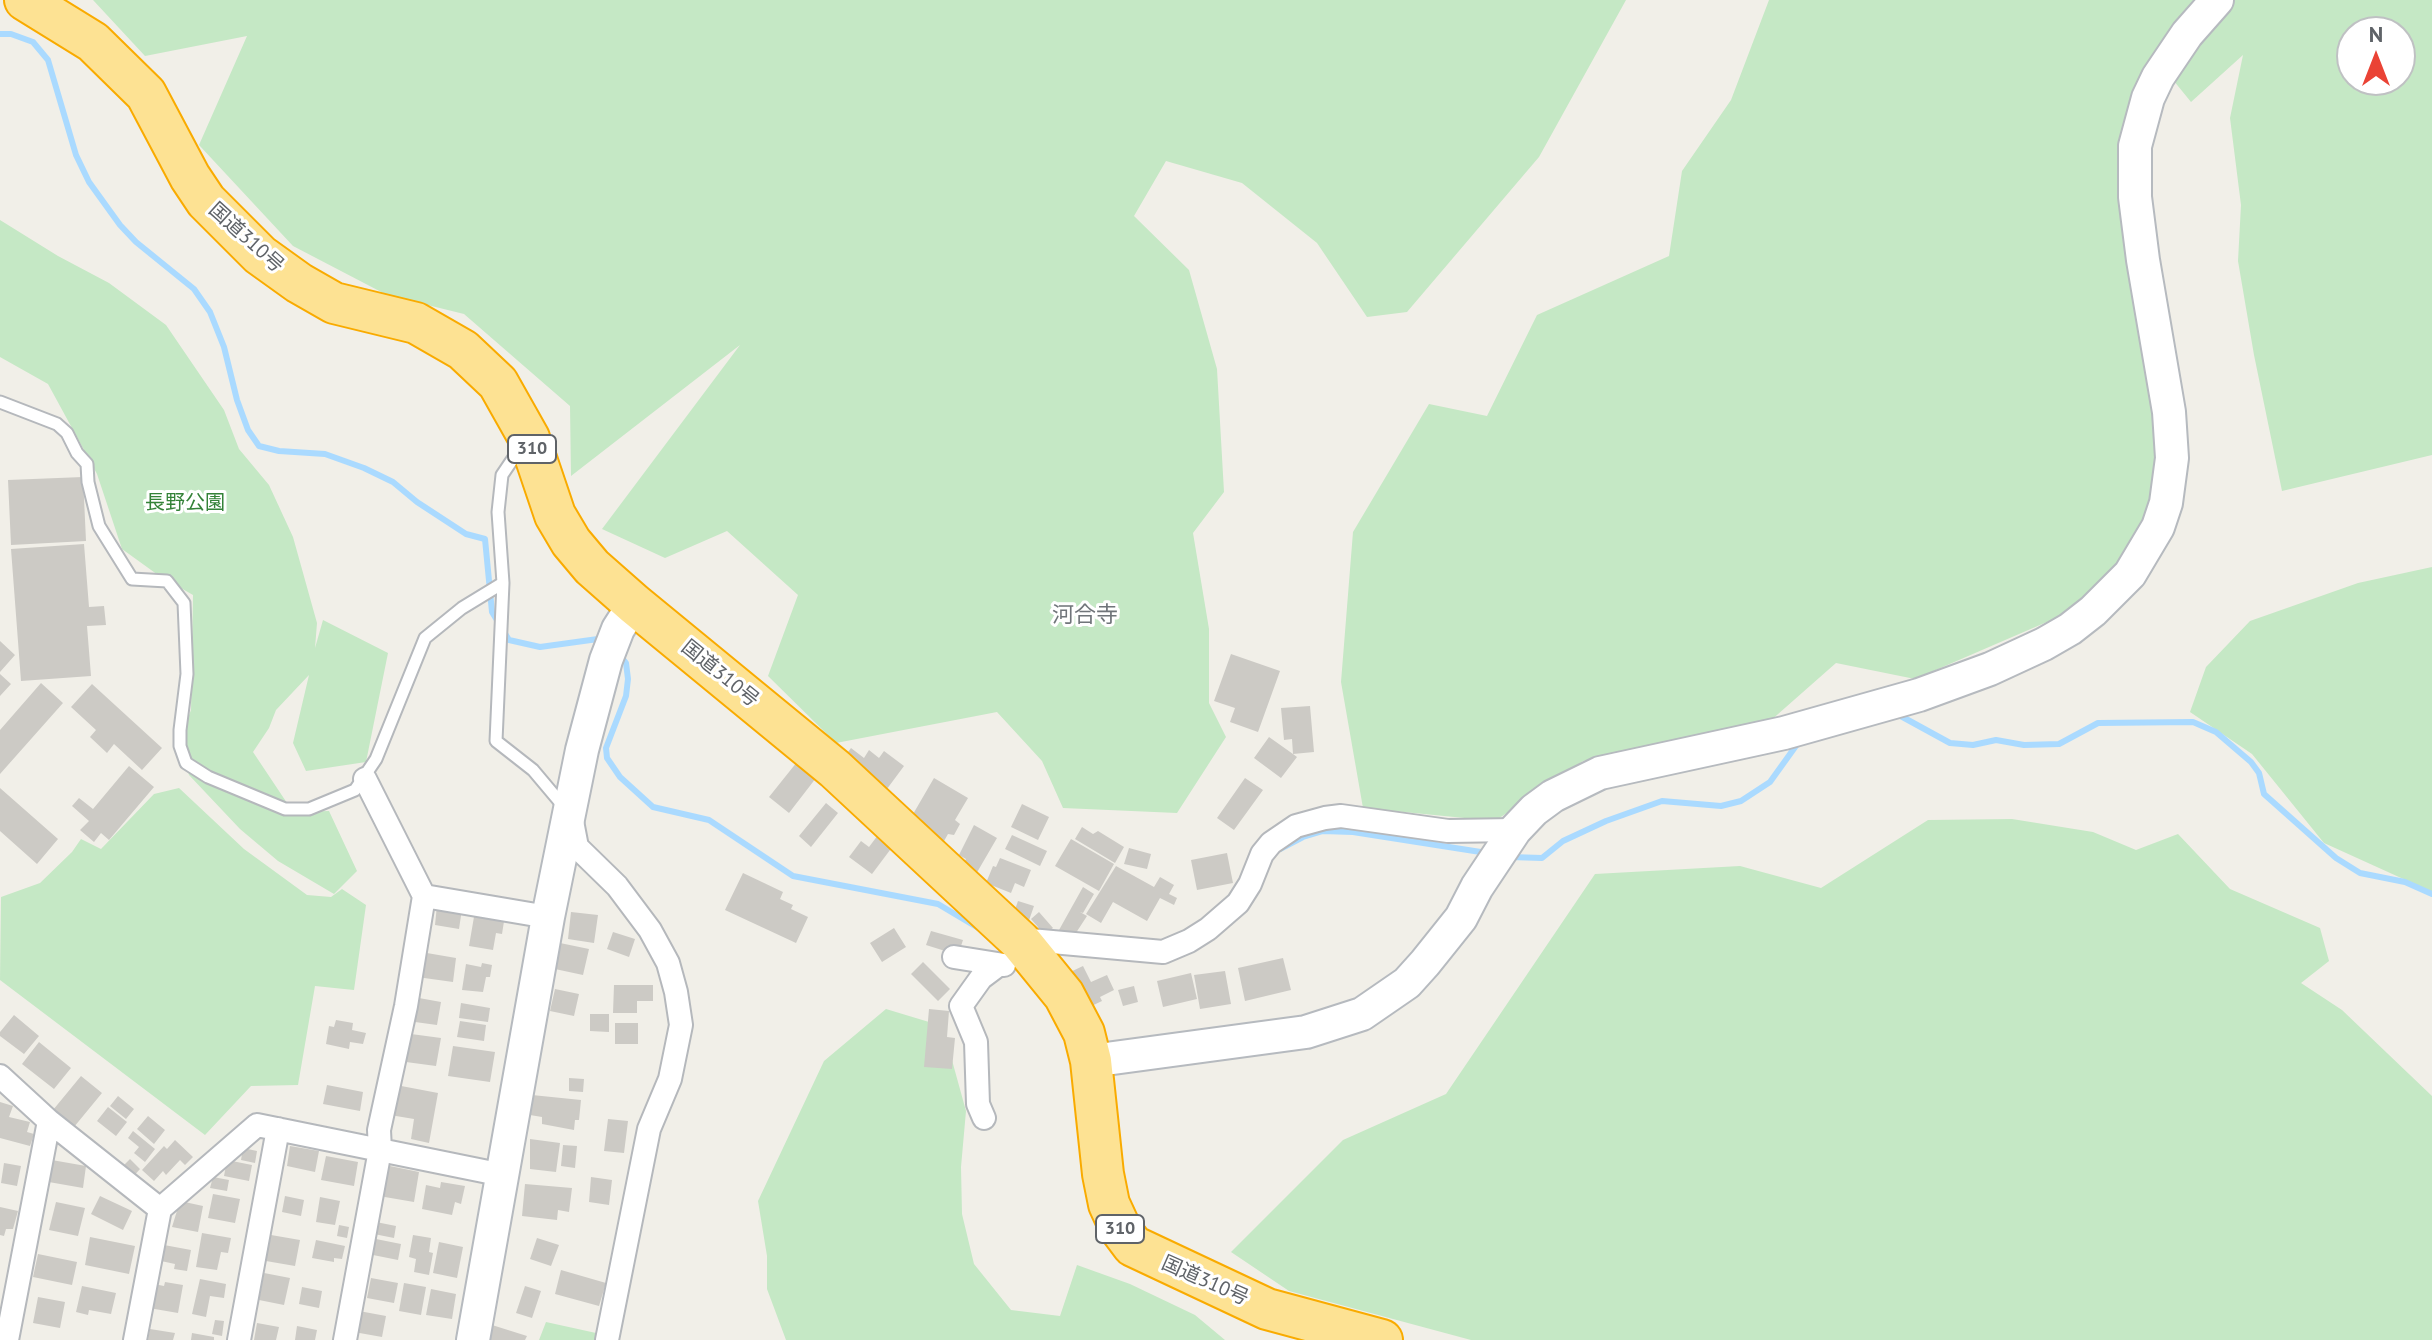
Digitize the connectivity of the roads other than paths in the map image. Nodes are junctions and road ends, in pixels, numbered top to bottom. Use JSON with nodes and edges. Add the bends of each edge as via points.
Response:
{"nodes":[{"id":1,"x":25,"y":0,"type":"edge"},
{"id":2,"x":2217,"y":0,"type":"edge"},
{"id":3,"x":0,"y":402,"type":"edge"},
{"id":4,"x":529,"y":438,"type":"junction"},
{"id":5,"x":502,"y":583,"type":"junction"},
{"id":6,"x":626,"y":616,"type":"junction"},
{"id":7,"x":365,"y":779,"type":"junction"},
{"id":8,"x":570,"y":815,"type":"junction"},
{"id":9,"x":1511,"y":835,"type":"junction"},
{"id":10,"x":424,"y":896,"type":"junction"},
{"id":11,"x":548,"y":917,"type":"junction"},
{"id":12,"x":1021,"y":953,"type":"junction"},
{"id":13,"x":954,"y":957,"type":"dead end"},
{"id":14,"x":1091,"y":1061,"type":"junction"},
{"id":15,"x":0,"y":1076,"type":"edge"},
{"id":16,"x":984,"y":1118,"type":"dead end"},
{"id":17,"x":49,"y":1121,"type":"junction"},
{"id":18,"x":278,"y":1129,"type":"junction"},
{"id":19,"x":380,"y":1150,"type":"junction"},
{"id":20,"x":503,"y":1175,"type":"junction"},
{"id":21,"x":160,"y":1209,"type":"junction"},
{"id":22,"x":7,"y":1340,"type":"edge"},
{"id":23,"x":135,"y":1340,"type":"edge"},
{"id":24,"x":239,"y":1340,"type":"edge"},
{"id":25,"x":345,"y":1340,"type":"edge"},
{"id":26,"x":473,"y":1340,"type":"edge"},
{"id":27,"x":607,"y":1340,"type":"edge"},
{"id":28,"x":1382,"y":1340,"type":"edge"}],
"edges":[{"from":1,"to":4,"type":"highway","name":"国道310号","number":"310","via":[[93,42],[146,94],[206,201],[260,255],[334,303],[416,323],[463,350],[498,383]]},
{"from":2,"to":9,"type":"street","via":[[2158,77],[2135,146],[2135,197],[2172,458],[2158,527],[2130,574],[2070,629],[1990,669],[1784,733],[1600,773],[1553,796]]},
{"from":3,"to":7,"type":"lane","via":[[67,433],[87,464],[99,526],[132,579],[167,581],[184,603],[187,674],[180,746],[186,763],[285,809],[309,809],[355,790]]},
{"from":4,"to":5,"type":"lane","via":[[502,475]]},
{"from":4,"to":6,"type":"highway","name":"国道310号","number":"310","via":[[555,515]]},
{"from":5,"to":7,"type":"lane","via":[[425,638]]},
{"from":5,"to":8,"type":"lane","via":[[496,741],[533,770]]},
{"from":6,"to":8,"type":"street","via":[[606,660]]},
{"from":6,"to":12,"type":"highway","name":"国道310号","number":"310","via":[[835,769]]},
{"from":7,"to":10,"type":"street"},
{"from":8,"to":11,"type":"street"},
{"from":8,"to":27,"type":"street","via":[[577,847],[617,886],[668,963],[681,1025],[670,1079],[649,1129]]},
{"from":9,"to":12,"type":"street","via":[[1341,816],[1296,826],[1262,854],[1238,903],[1189,941],[1163,952]]},
{"from":9,"to":14,"type":"street","via":[[1461,918],[1425,963],[1407,983],[1362,1014],[1306,1032]]},
{"from":10,"to":11,"type":"street"},
{"from":10,"to":19,"type":"street","via":[[379,1130]]},
{"from":11,"to":20,"type":"street"},
{"from":12,"to":13,"type":"street"},
{"from":12,"to":14,"type":"highway","name":"国道310号","number":"310","via":[[1064,995],[1084,1033]]},
{"from":12,"to":16,"type":"street","via":[[981,978],[961,1006],[976,1042],[978,1104]]},
{"from":14,"to":28,"type":"highway","name":"国道310号","number":"310","via":[[1109,1204],[1133,1246],[1267,1309]]},
{"from":15,"to":17,"type":"street"},
{"from":17,"to":21,"type":"street"},
{"from":17,"to":22,"type":"street"},
{"from":18,"to":19,"type":"street"},
{"from":18,"to":21,"type":"street","via":[[257,1125]]},
{"from":18,"to":24,"type":"street"},
{"from":19,"to":20,"type":"street"},
{"from":19,"to":25,"type":"street"},
{"from":20,"to":26,"type":"street"},
{"from":21,"to":23,"type":"street"}]}
